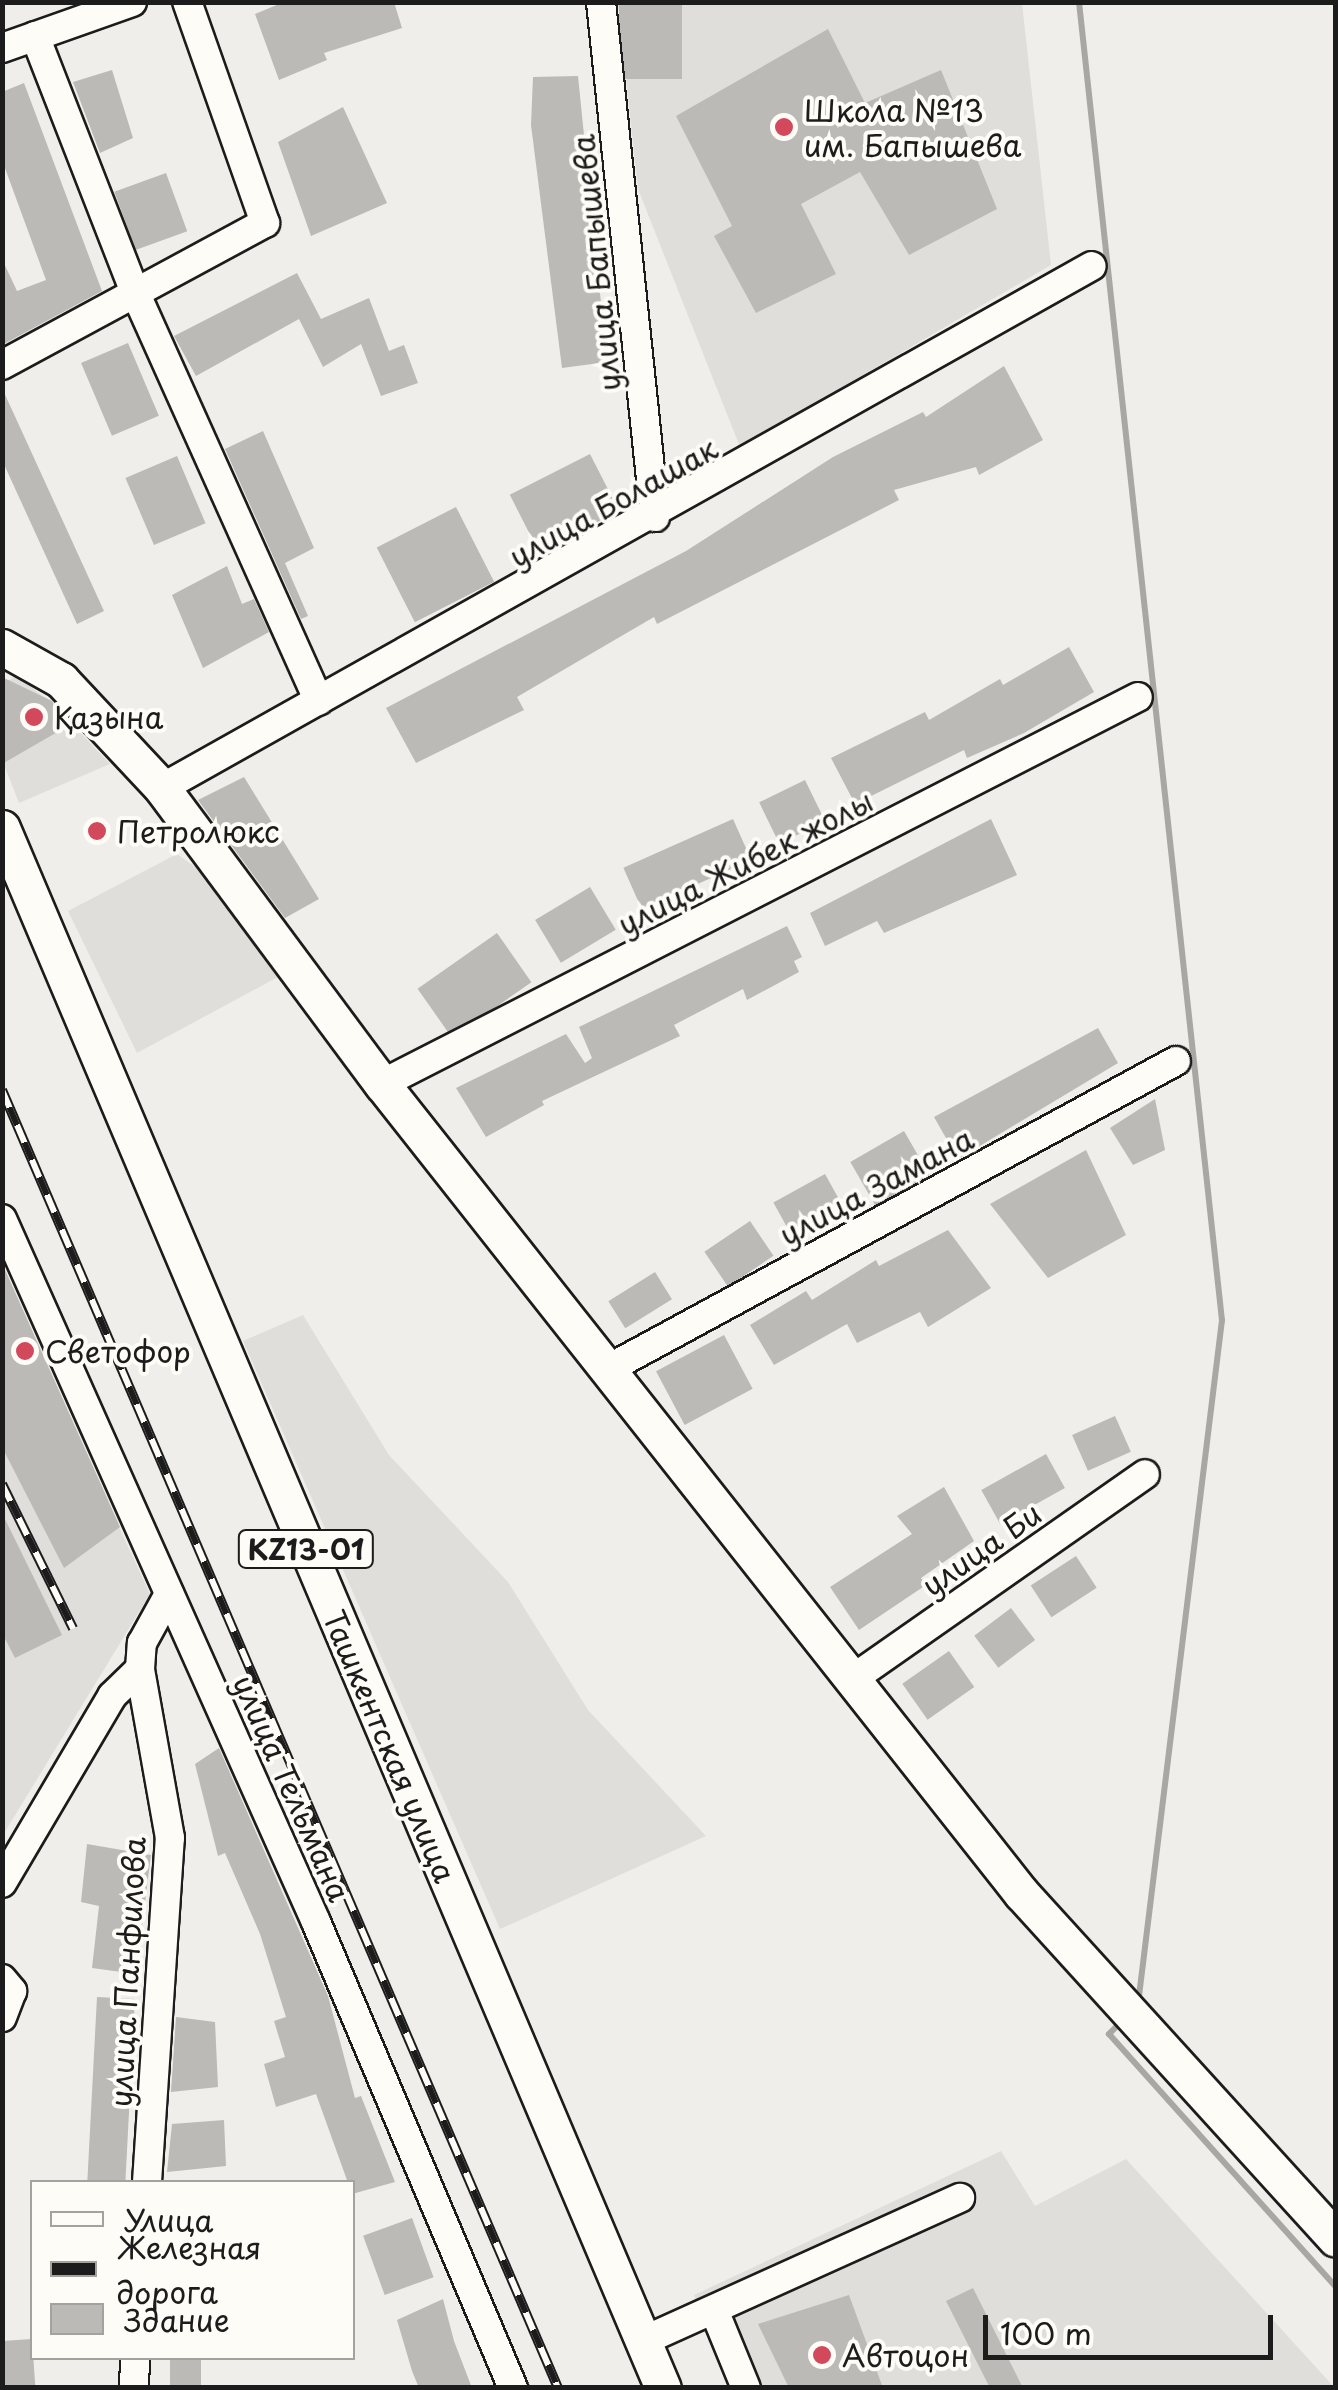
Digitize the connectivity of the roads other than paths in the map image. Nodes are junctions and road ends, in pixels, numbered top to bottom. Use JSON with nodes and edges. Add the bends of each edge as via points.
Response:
{"nodes":[{"id":1,"x":132,"y":2,"type":"edge"},
{"id":2,"x":187,"y":2,"type":"edge"},
{"id":3,"x":601,"y":2,"type":"edge"},
{"id":4,"x":36,"y":36,"type":"junction"},
{"id":5,"x":2,"y":48,"type":"edge"},
{"id":6,"x":1092,"y":266,"type":"dead end"},
{"id":7,"x":135,"y":292,"type":"junction"},
{"id":8,"x":2,"y":364,"type":"edge"},
{"id":9,"x":655,"y":517,"type":"junction"},
{"id":10,"x":2,"y":647,"type":"edge"},
{"id":11,"x":1138,"y":697,"type":"dead end"},
{"id":12,"x":320,"y":702,"type":"junction"},
{"id":13,"x":162,"y":788,"type":"junction"},
{"id":14,"x":2,"y":828,"type":"edge"},
{"id":15,"x":1176,"y":1061,"type":"dead end"},
{"id":16,"x":382,"y":1084,"type":"junction"},
{"id":17,"x":2,"y":1219,"type":"edge"},
{"id":18,"x":608,"y":1369,"type":"junction"},
{"id":19,"x":1145,"y":1474,"type":"dead end"},
{"id":20,"x":169,"y":1594,"type":"junction"},
{"id":21,"x":140,"y":1669,"type":"junction"},
{"id":22,"x":854,"y":1678,"type":"junction"},
{"id":23,"x":2,"y":1883,"type":"edge"},
{"id":24,"x":147,"y":2180,"type":"edge"},
{"id":25,"x":960,"y":2198,"type":"dead end"},
{"id":26,"x":1336,"y":2239,"type":"edge"},
{"id":27,"x":714,"y":2310,"type":"junction"},
{"id":28,"x":643,"y":2341,"type":"junction"},
{"id":29,"x":136,"y":2360,"type":"edge"},
{"id":30,"x":134,"y":2388,"type":"edge"},
{"id":31,"x":513,"y":2388,"type":"edge"},
{"id":32,"x":663,"y":2388,"type":"edge"},
{"id":33,"x":746,"y":2388,"type":"edge"}],
"edges":[{"from":1,"to":4,"type":"street"},
{"from":2,"to":7,"type":"street","via":[[265,224]]},
{"from":3,"to":9,"type":"street","name":"улица Бапышева"},
{"from":4,"to":5,"type":"street"},
{"from":4,"to":7,"type":"street"},
{"from":6,"to":9,"type":"street","name":"улица Болашак"},
{"from":7,"to":8,"type":"street"},
{"from":7,"to":12,"type":"street"},
{"from":9,"to":12,"type":"street","name":"улица Болашак"},
{"from":10,"to":13,"type":"main road","via":[[61,680]]},
{"from":11,"to":16,"type":"street","name":"улица Жибек жолы"},
{"from":12,"to":13,"type":"street","name":"улица Болашак"},
{"from":13,"to":16,"type":"main road"},
{"from":14,"to":28,"type":"main road","name":"Ташкентская улица","number":"KZ13-01"},
{"from":15,"to":18,"type":"street","name":"улица Замана"},
{"from":16,"to":18,"type":"main road"},
{"from":17,"to":20,"type":"street","name":"улица Тельмана"},
{"from":18,"to":22,"type":"main road"},
{"from":19,"to":22,"type":"street","name":"улица Би"},
{"from":20,"to":21,"type":"street","name":"улица Панфилова","via":[[142,1643]]},
{"from":20,"to":31,"type":"street","name":"улица Тельмана"},
{"from":21,"to":23,"type":"street","via":[[112,1696]]},
{"from":21,"to":24,"type":"street","name":"улица Панфилова","via":[[170,1838]]},
{"from":22,"to":26,"type":"main road","via":[[1022,1894]]},
{"from":25,"to":27,"type":"street"},
{"from":27,"to":28,"type":"street"},
{"from":27,"to":33,"type":"street"},
{"from":28,"to":32,"type":"main road","name":"Ташкентская улица","number":"KZ13-01"},
{"from":29,"to":30,"type":"street"}]}
